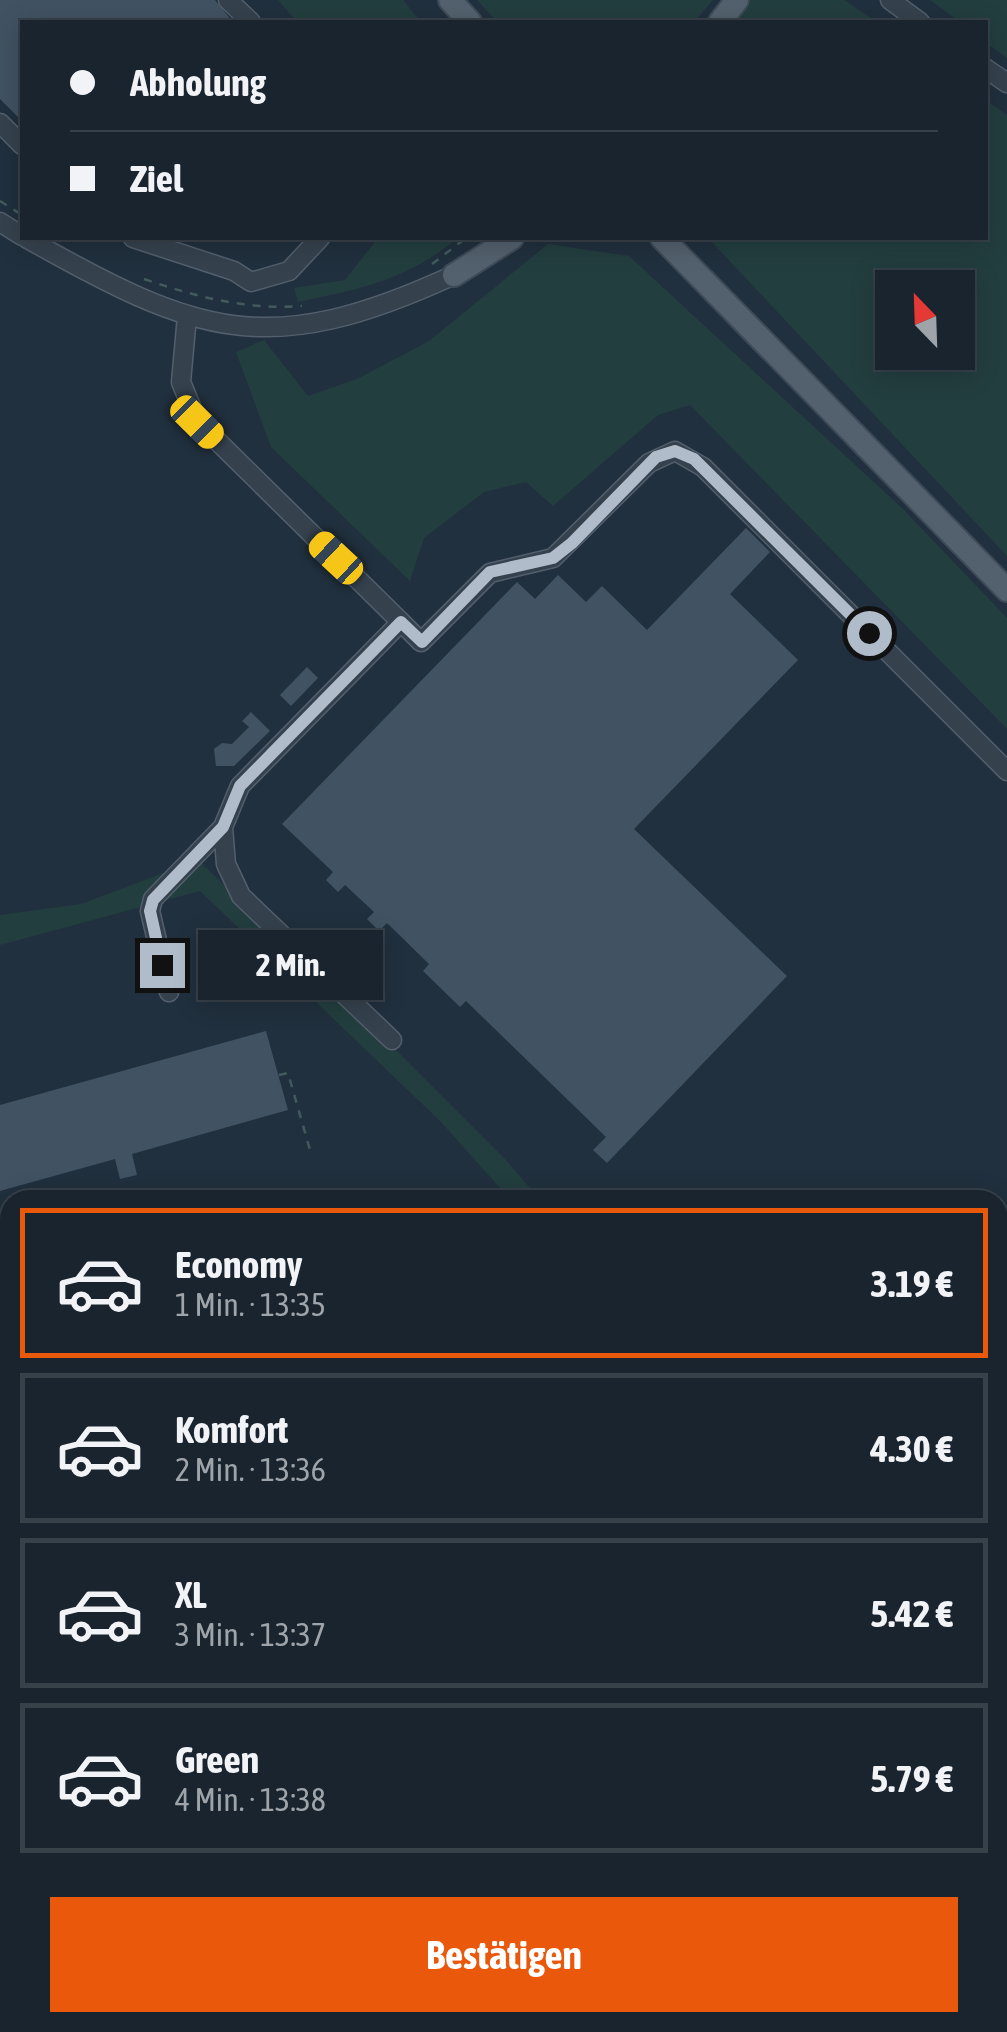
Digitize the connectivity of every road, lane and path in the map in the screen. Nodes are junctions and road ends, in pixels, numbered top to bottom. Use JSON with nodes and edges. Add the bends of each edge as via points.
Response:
{"nodes":[{"id":1,"x":228,"y":0,"type":"edge"},
{"id":2,"x":450,"y":0,"type":"edge"},
{"id":3,"x":738,"y":0,"type":"edge"},
{"id":4,"x":890,"y":0,"type":"edge"},
{"id":5,"x":249,"y":20,"type":"edge"},
{"id":6,"x":468,"y":20,"type":"edge"},
{"id":7,"x":722,"y":20,"type":"edge"},
{"id":8,"x":917,"y":20,"type":"edge"},
{"id":9,"x":0,"y":123,"type":"edge"},
{"id":10,"x":20,"y":142,"type":"edge"},
{"id":11,"x":31,"y":240,"type":"edge"},
{"id":12,"x":140,"y":240,"type":"edge"},
{"id":13,"x":318,"y":240,"type":"edge"},
{"id":14,"x":486,"y":240,"type":"edge"},
{"id":15,"x":509,"y":240,"type":"edge"},
{"id":16,"x":664,"y":240,"type":"edge"},
{"id":17,"x":454,"y":276,"type":"junction"},
{"id":18,"x":187,"y":316,"type":"junction"},
{"id":19,"x":1007,"y":590,"type":"edge"},
{"id":20,"x":401,"y":622,"type":"junction"},
{"id":21,"x":1007,"y":771,"type":"edge"},
{"id":22,"x":223,"y":827,"type":"junction"},
{"id":23,"x":169,"y":992,"type":"dead end"},
{"id":24,"x":392,"y":1040,"type":"dead end"},
{"id":25,"x":278,"y":1076,"type":"dead end"},
{"id":26,"x":310,"y":1150,"type":"dead end"}],
"edges":[{"from":1,"to":5,"type":"street"},
{"from":2,"to":6,"type":"main road"},
{"from":3,"to":7,"type":"main road"},
{"from":4,"to":8,"type":"street"},
{"from":9,"to":10,"type":"street"},
{"from":11,"to":18,"type":"street","via":[[122,290]]},
{"from":12,"to":13,"type":"street","via":[[251,282],[288,271]]},
{"from":14,"to":17,"type":"main road"},
{"from":15,"to":17,"type":"main road"},
{"from":16,"to":19,"type":"main road"},
{"from":17,"to":18,"type":"street","via":[[306,326],[252,329]]},
{"from":18,"to":20,"type":"street","via":[[180,382],[197,422]]},
{"from":20,"to":21,"type":"street","via":[[422,642],[490,572],[553,558],[649,463],[675,451],[702,468]]},
{"from":20,"to":22,"type":"street","via":[[240,786]]},
{"from":22,"to":23,"type":"street","via":[[153,900]]},
{"from":22,"to":24,"type":"street","via":[[226,864],[241,896]]},
{"from":25,"to":26,"type":"path","via":[[288,1073]]}]}
